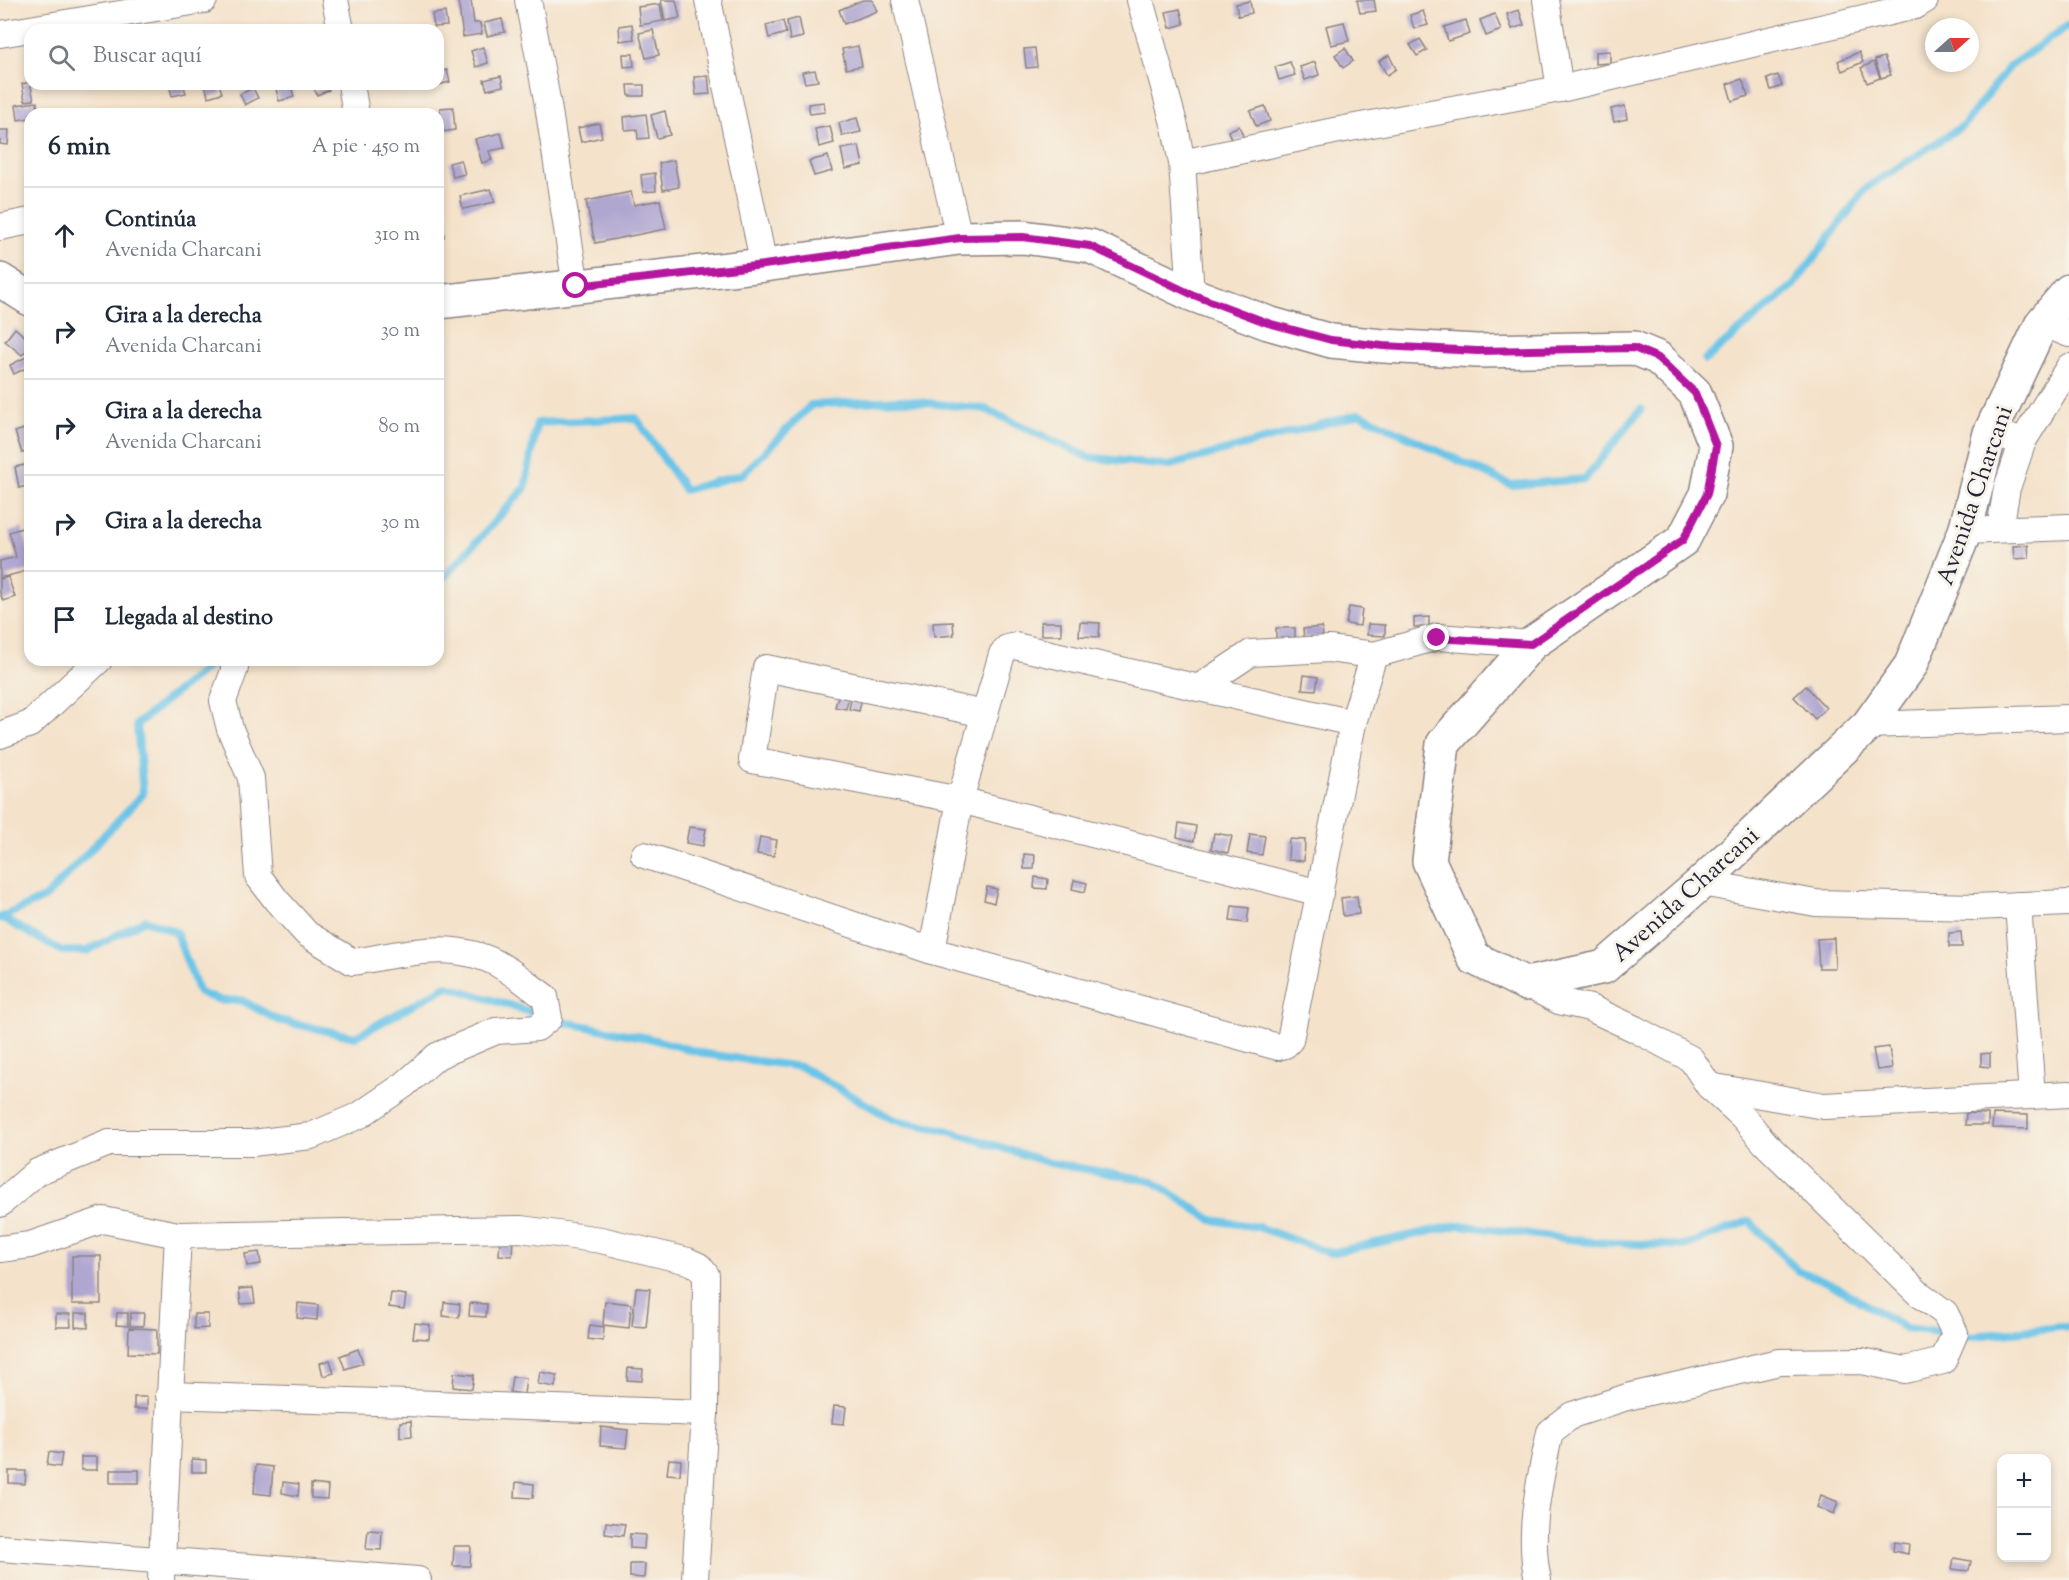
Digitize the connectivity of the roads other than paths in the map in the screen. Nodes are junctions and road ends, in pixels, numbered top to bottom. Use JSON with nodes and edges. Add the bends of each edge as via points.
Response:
{"nodes":[{"id":1,"x":204,"y":0,"type":"edge"},
{"id":2,"x":335,"y":0,"type":"edge"},
{"id":3,"x":528,"y":0,"type":"edge"},
{"id":4,"x":708,"y":0,"type":"edge"},
{"id":5,"x":905,"y":0,"type":"edge"},
{"id":6,"x":1140,"y":0,"type":"edge"},
{"id":7,"x":1546,"y":0,"type":"edge"},
{"id":8,"x":1925,"y":0,"type":"edge"},
{"id":9,"x":60,"y":24,"type":"edge"},
{"id":10,"x":340,"y":24,"type":"edge"},
{"id":11,"x":24,"y":30,"type":"edge"},
{"id":12,"x":0,"y":34,"type":"edge"},
{"id":13,"x":1560,"y":89,"type":"junction"},
{"id":14,"x":352,"y":90,"type":"edge"},
{"id":15,"x":355,"y":108,"type":"edge"},
{"id":16,"x":1182,"y":163,"type":"junction"},
{"id":17,"x":24,"y":222,"type":"edge"},
{"id":18,"x":0,"y":227,"type":"edge"},
{"id":19,"x":960,"y":238,"type":"junction"},
{"id":20,"x":764,"y":265,"type":"junction"},
{"id":21,"x":0,"y":281,"type":"edge"},
{"id":22,"x":576,"y":286,"type":"junction"},
{"id":23,"x":2069,"y":291,"type":"edge"},
{"id":24,"x":1191,"y":294,"type":"junction"},
{"id":25,"x":24,"y":295,"type":"edge"},
{"id":26,"x":444,"y":301,"type":"edge"},
{"id":27,"x":2056,"y":328,"type":"edge"},
{"id":28,"x":2069,"y":367,"type":"edge"},
{"id":29,"x":1990,"y":433,"type":"junction"},
{"id":30,"x":2023,"y":441,"type":"junction"},
{"id":31,"x":2069,"y":527,"type":"edge"},
{"id":32,"x":2000,"y":528,"type":"junction"},
{"id":33,"x":1965,"y":531,"type":"junction"},
{"id":34,"x":1531,"y":644,"type":"junction"},
{"id":35,"x":1374,"y":655,"type":"junction"},
{"id":36,"x":92,"y":666,"type":"edge"},
{"id":37,"x":234,"y":666,"type":"edge"},
{"id":38,"x":1198,"y":688,"type":"junction"},
{"id":39,"x":985,"y":714,"type":"junction"},
{"id":40,"x":2069,"y":718,"type":"edge"},
{"id":41,"x":1353,"y":723,"type":"junction"},
{"id":42,"x":1868,"y":725,"type":"junction"},
{"id":43,"x":0,"y":735,"type":"edge"},
{"id":44,"x":960,"y":800,"type":"junction"},
{"id":45,"x":644,"y":855,"type":"dead end"},
{"id":46,"x":1701,"y":884,"type":"junction"},
{"id":47,"x":1320,"y":893,"type":"junction"},
{"id":48,"x":2069,"y":903,"type":"edge"},
{"id":49,"x":2018,"y":905,"type":"junction"},
{"id":50,"x":932,"y":951,"type":"junction"},
{"id":51,"x":1526,"y":984,"type":"junction"},
{"id":52,"x":1709,"y":1086,"type":"junction"},
{"id":53,"x":2069,"y":1094,"type":"edge"},
{"id":54,"x":2032,"y":1096,"type":"junction"},
{"id":55,"x":0,"y":1204,"type":"edge"},
{"id":56,"x":178,"y":1235,"type":"junction"},
{"id":57,"x":0,"y":1249,"type":"edge"},
{"id":58,"x":169,"y":1395,"type":"junction"},
{"id":59,"x":705,"y":1413,"type":"junction"},
{"id":60,"x":0,"y":1548,"type":"edge"},
{"id":61,"x":161,"y":1570,"type":"edge"},
{"id":62,"x":418,"y":1580,"type":"edge"},
{"id":63,"x":694,"y":1580,"type":"edge"},
{"id":64,"x":1539,"y":1580,"type":"edge"}],
"edges":[{"from":1,"to":9,"type":"street"},
{"from":2,"to":10,"type":"street"},
{"from":3,"to":22,"type":"street"},
{"from":4,"to":20,"type":"street"},
{"from":5,"to":19,"type":"street"},
{"from":6,"to":16,"type":"street"},
{"from":7,"to":13,"type":"street"},
{"from":8,"to":13,"type":"street","via":[[1915,6]]},
{"from":11,"to":12,"type":"street"},
{"from":13,"to":16,"type":"street"},
{"from":14,"to":15,"type":"street"},
{"from":16,"to":24,"type":"street"},
{"from":17,"to":18,"type":"street"},
{"from":19,"to":20,"type":"main road"},
{"from":19,"to":24,"type":"main road","via":[[1023,237],[1090,246]]},
{"from":20,"to":22,"type":"main road"},
{"from":21,"to":25,"type":"main road"},
{"from":22,"to":26,"type":"main road"},
{"from":23,"to":27,"type":"main road","name":"Avenida Charcani"},
{"from":24,"to":34,"type":"main road","via":[[1268,323],[1331,340],[1477,351],[1634,348],[1658,358],[1695,393],[1716,446],[1707,494],[1683,540]]},
{"from":27,"to":29,"type":"main road","name":"Avenida Charcani"},
{"from":28,"to":30,"type":"street"},
{"from":29,"to":30,"type":"street"},
{"from":29,"to":33,"type":"main road","name":"Avenida Charcani"},
{"from":30,"to":32,"type":"street","via":[[2007,488]]},
{"from":31,"to":32,"type":"street"},
{"from":32,"to":33,"type":"street"},
{"from":33,"to":42,"type":"main road","name":"Avenida Charcani","via":[[1911,665]]},
{"from":34,"to":35,"type":"street","via":[[1437,638]]},
{"from":34,"to":51,"type":"main road","via":[[1443,744],[1429,861],[1474,958]]},
{"from":35,"to":38,"type":"street","via":[[1329,649],[1251,653]]},
{"from":35,"to":41,"type":"street"},
{"from":36,"to":43,"type":"street","via":[[30,724]]},
{"from":37,"to":55,"type":"street","via":[[223,701],[230,729],[252,778],[258,876],[277,902],[307,934],[353,962],[428,949],[468,952],[502,966],[545,997],[549,1018],[537,1028],[496,1031],[437,1056],[360,1115],[311,1136],[252,1143],[110,1143],[37,1172]]},
{"from":38,"to":39,"type":"street","via":[[1015,646],[1002,654]]},
{"from":38,"to":41,"type":"street"},
{"from":39,"to":44,"type":"street"},
{"from":39,"to":44,"type":"street","via":[[766,668],[752,760]]},
{"from":40,"to":42,"type":"street"},
{"from":41,"to":47,"type":"street"},
{"from":42,"to":46,"type":"main road","name":"Avenida Charcani"},
{"from":44,"to":47,"type":"street"},
{"from":44,"to":50,"type":"street"},
{"from":45,"to":50,"type":"street"},
{"from":46,"to":49,"type":"street","via":[[1816,903]]},
{"from":46,"to":51,"type":"main road","name":"Avenida Charcani","via":[[1604,967]]},
{"from":47,"to":50,"type":"street","via":[[1290,1040],[1278,1047]]},
{"from":48,"to":49,"type":"street"},
{"from":49,"to":54,"type":"street"},
{"from":51,"to":52,"type":"street","via":[[1559,1001],[1590,1008],[1691,1059]]},
{"from":52,"to":54,"type":"street","via":[[1824,1106]]},
{"from":52,"to":64,"type":"street","via":[[1918,1293],[1945,1313],[1955,1333],[1943,1361],[1905,1370],[1862,1361],[1779,1362],[1627,1397],[1572,1415],[1550,1432],[1537,1499],[1535,1564]]},
{"from":53,"to":54,"type":"street"},
{"from":56,"to":57,"type":"street","via":[[103,1220],[30,1245]]},
{"from":56,"to":58,"type":"street"},
{"from":56,"to":59,"type":"street","via":[[521,1229],[601,1240],[688,1262],[699,1266],[706,1275]]},
{"from":58,"to":59,"type":"street"},
{"from":58,"to":61,"type":"street"},
{"from":59,"to":63,"type":"street"},
{"from":60,"to":61,"type":"street"},
{"from":61,"to":62,"type":"street"}]}
